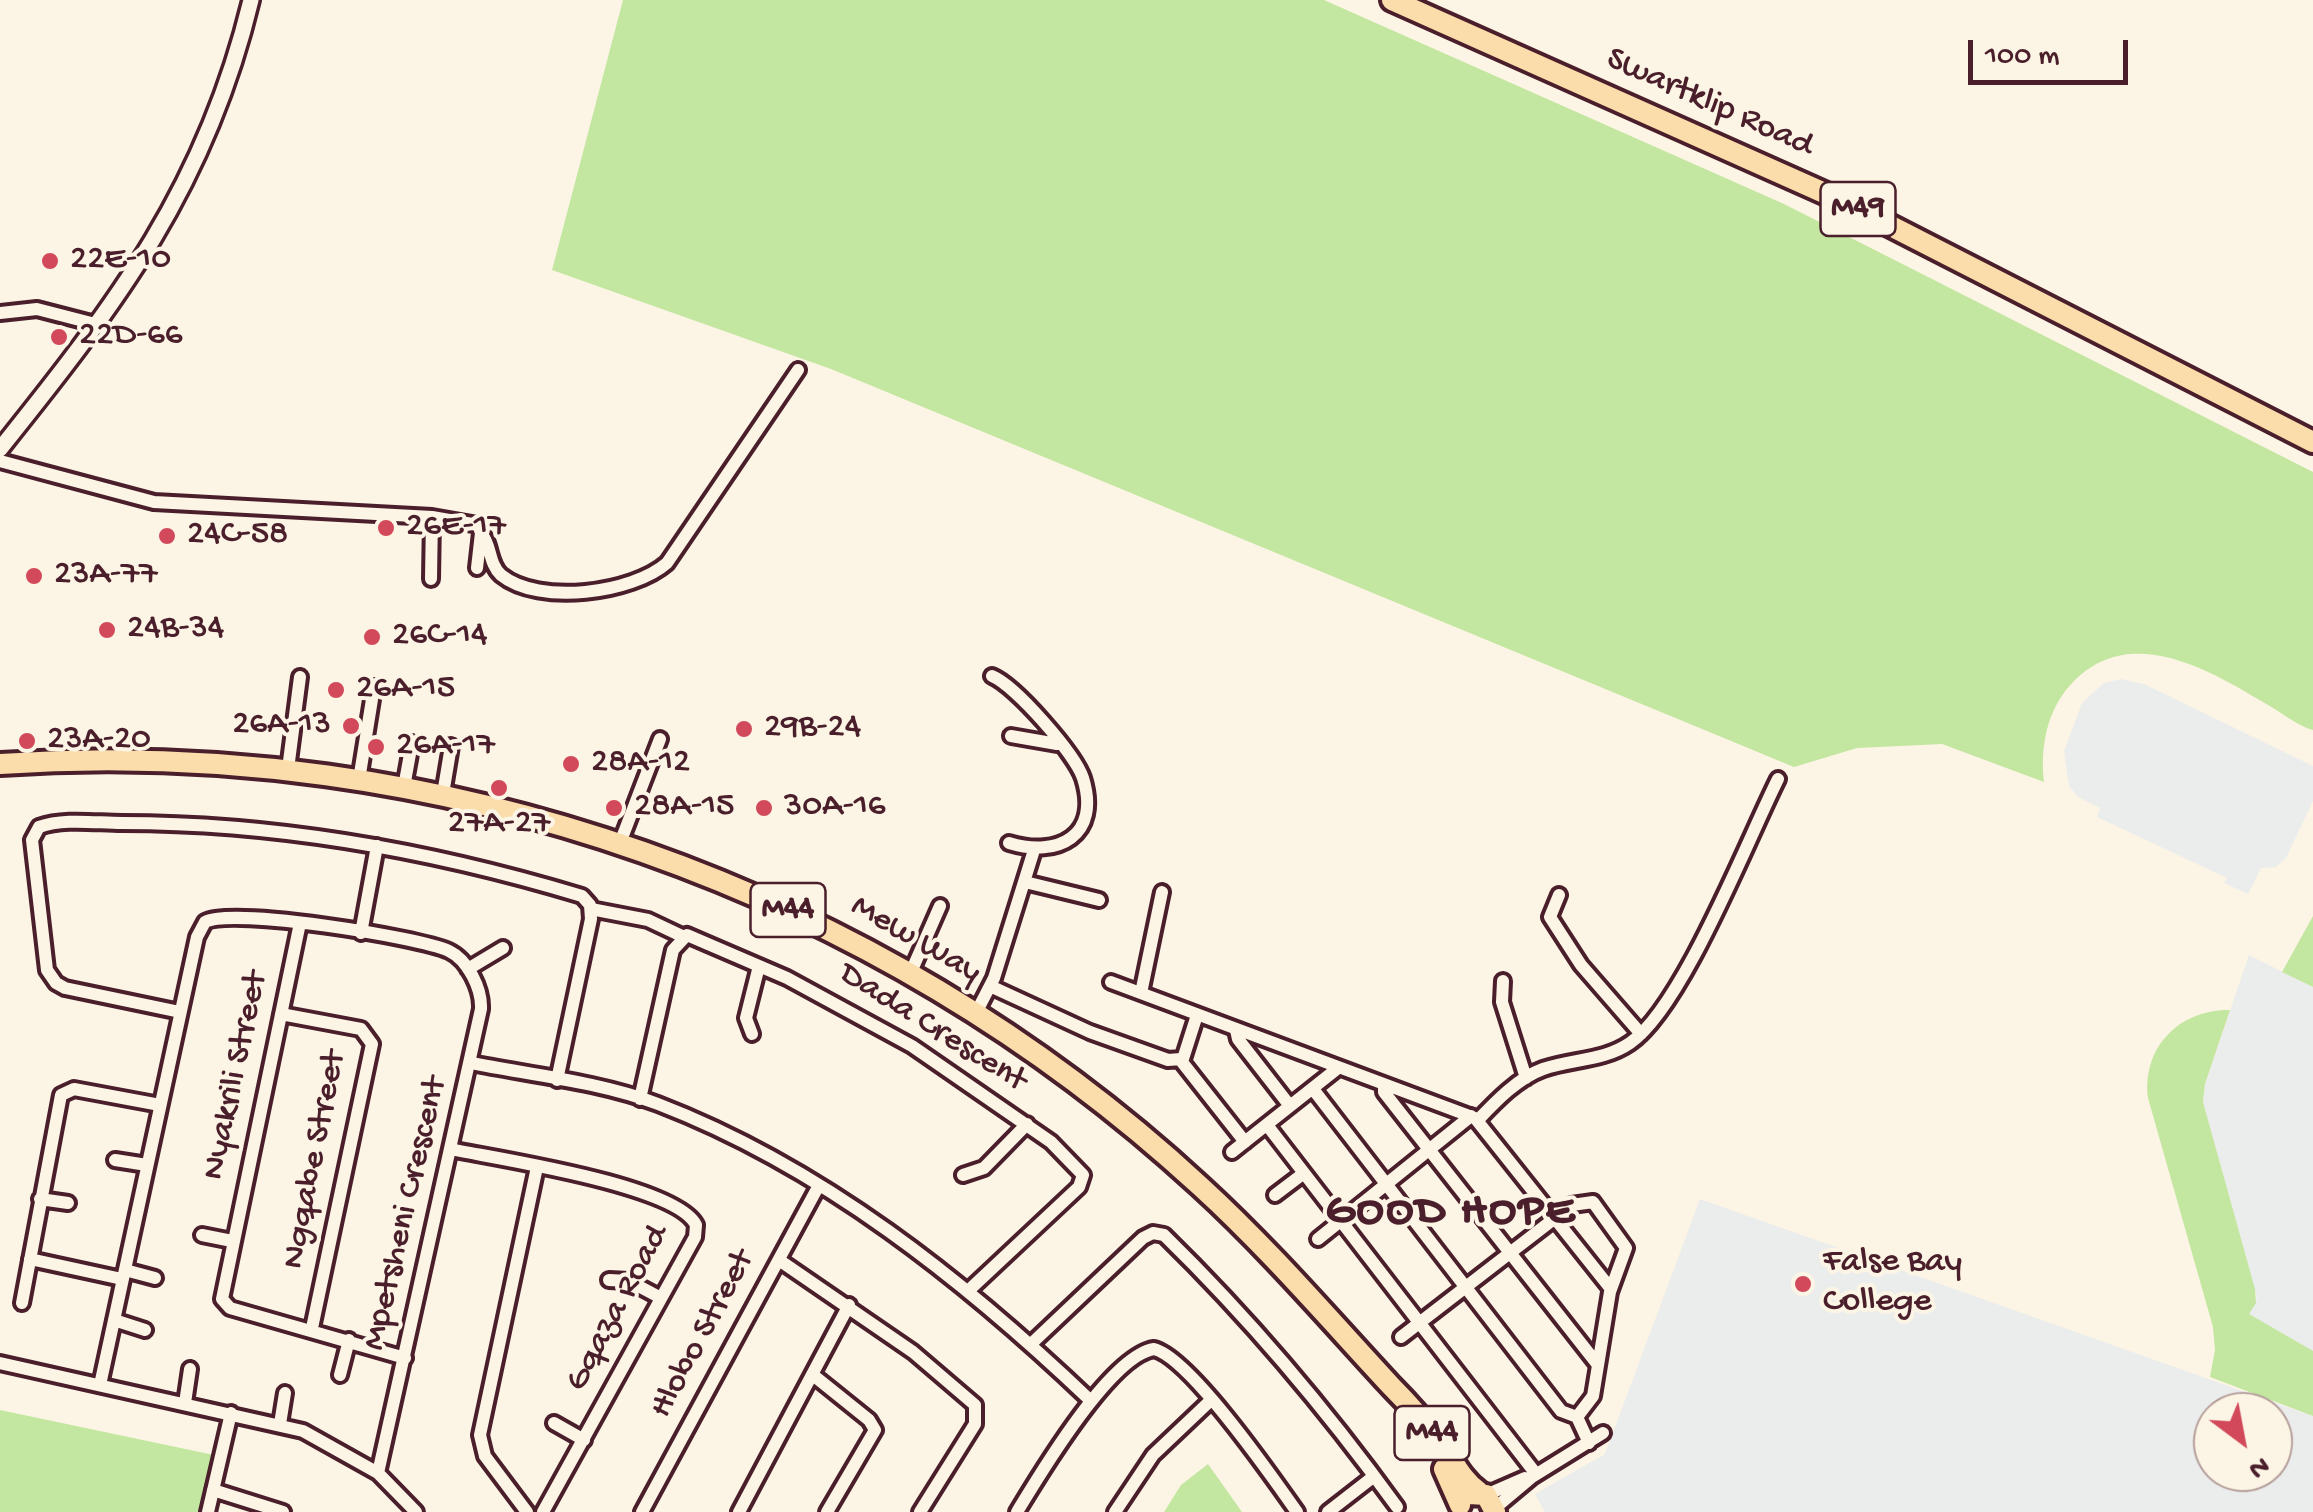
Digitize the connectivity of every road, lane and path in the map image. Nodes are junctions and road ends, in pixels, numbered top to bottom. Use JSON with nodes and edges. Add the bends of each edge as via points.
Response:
{"nodes":[{"id":1,"x":250,"y":0,"type":"edge"},
{"id":2,"x":1392,"y":0,"type":"edge"},
{"id":3,"x":0,"y":313,"type":"edge"},
{"id":4,"x":99,"y":325,"type":"junction"},
{"id":5,"x":798,"y":370,"type":"dead end"},
{"id":6,"x":2313,"y":442,"type":"edge"},
{"id":7,"x":0,"y":448,"type":"edge"},
{"id":8,"x":0,"y":460,"type":"edge"},
{"id":9,"x":432,"y":517,"type":"junction"},
{"id":10,"x":481,"y":533,"type":"junction"},
{"id":11,"x":477,"y":568,"type":"dead end"},
{"id":12,"x":430,"y":579,"type":"dead end"},
{"id":13,"x":992,"y":676,"type":"dead end"},
{"id":14,"x":300,"y":677,"type":"dead end"},
{"id":15,"x":374,"y":687,"type":"dead end"},
{"id":16,"x":1012,"y":736,"type":"dead end"},
{"id":17,"x":660,"y":738,"type":"dead end"},
{"id":18,"x":412,"y":742,"type":"dead end"},
{"id":19,"x":1058,"y":744,"type":"junction"},
{"id":20,"x":451,"y":746,"type":"dead end"},
{"id":21,"x":0,"y":764,"type":"edge"},
{"id":22,"x":288,"y":769,"type":"junction"},
{"id":23,"x":1778,"y":779,"type":"dead end"},
{"id":24,"x":359,"y":780,"type":"junction"},
{"id":25,"x":404,"y":787,"type":"junction"},
{"id":26,"x":442,"y":794,"type":"junction"},
{"id":27,"x":1009,"y":842,"type":"dead end"},
{"id":28,"x":620,"y":843,"type":"junction"},
{"id":29,"x":377,"y":846,"type":"junction"},
{"id":30,"x":1034,"y":850,"type":"junction"},
{"id":31,"x":1026,"y":882,"type":"junction"},
{"id":32,"x":1162,"y":892,"type":"dead end"},
{"id":33,"x":1559,"y":895,"type":"dead end"},
{"id":34,"x":1099,"y":900,"type":"dead end"},
{"id":35,"x":940,"y":906,"type":"dead end"},
{"id":36,"x":591,"y":909,"type":"junction"},
{"id":37,"x":300,"y":923,"type":"junction"},
{"id":38,"x":361,"y":932,"type":"junction"},
{"id":39,"x":684,"y":936,"type":"junction"},
{"id":40,"x":503,"y":948,"type":"dead end"},
{"id":41,"x":759,"y":966,"type":"junction"},
{"id":42,"x":468,"y":969,"type":"junction"},
{"id":43,"x":910,"y":972,"type":"junction"},
{"id":44,"x":1111,"y":982,"type":"dead end"},
{"id":45,"x":1503,"y":982,"type":"dead end"},
{"id":46,"x":990,"y":986,"type":"junction"},
{"id":47,"x":1141,"y":993,"type":"junction"},
{"id":48,"x":180,"y":1012,"type":"junction"},
{"id":49,"x":976,"y":1013,"type":"junction"},
{"id":50,"x":281,"y":1014,"type":"junction"},
{"id":51,"x":1197,"y":1015,"type":"junction"},
{"id":52,"x":1236,"y":1030,"type":"junction"},
{"id":53,"x":752,"y":1034,"type":"dead end"},
{"id":54,"x":1641,"y":1034,"type":"junction"},
{"id":55,"x":1181,"y":1058,"type":"junction"},
{"id":56,"x":471,"y":1062,"type":"junction"},
{"id":57,"x":1338,"y":1068,"type":"junction"},
{"id":58,"x":1526,"y":1078,"type":"junction"},
{"id":59,"x":556,"y":1080,"type":"junction"},
{"id":60,"x":1384,"y":1085,"type":"junction"},
{"id":61,"x":1312,"y":1088,"type":"junction"},
{"id":62,"x":640,"y":1099,"type":"junction"},
{"id":63,"x":160,"y":1106,"type":"junction"},
{"id":64,"x":1290,"y":1106,"type":"junction"},
{"id":65,"x":1474,"y":1118,"type":"junction"},
{"id":66,"x":1027,"y":1124,"type":"junction"},
{"id":67,"x":1267,"y":1125,"type":"junction"},
{"id":68,"x":1244,"y":1142,"type":"junction"},
{"id":69,"x":450,"y":1149,"type":"junction"},
{"id":70,"x":1232,"y":1152,"type":"dead end"},
{"id":71,"x":1430,"y":1152,"type":"junction"},
{"id":72,"x":116,"y":1160,"type":"dead end"},
{"id":73,"x":147,"y":1165,"type":"junction"},
{"id":74,"x":537,"y":1167,"type":"junction"},
{"id":75,"x":1304,"y":1173,"type":"junction"},
{"id":76,"x":963,"y":1174,"type":"dead end"},
{"id":77,"x":1387,"y":1185,"type":"junction"},
{"id":78,"x":818,"y":1187,"type":"junction"},
{"id":79,"x":1275,"y":1196,"type":"dead end"},
{"id":80,"x":40,"y":1198,"type":"junction"},
{"id":81,"x":68,"y":1204,"type":"dead end"},
{"id":82,"x":1554,"y":1218,"type":"junction"},
{"id":83,"x":1342,"y":1221,"type":"junction"},
{"id":84,"x":202,"y":1235,"type":"dead end"},
{"id":85,"x":1318,"y":1239,"type":"dead end"},
{"id":86,"x":232,"y":1241,"type":"junction"},
{"id":87,"x":1509,"y":1254,"type":"junction"},
{"id":88,"x":30,"y":1259,"type":"junction"},
{"id":89,"x":778,"y":1260,"type":"junction"},
{"id":90,"x":124,"y":1274,"type":"junction"},
{"id":91,"x":154,"y":1278,"type":"dead end"},
{"id":92,"x":609,"y":1280,"type":"dead end"},
{"id":93,"x":1466,"y":1287,"type":"junction"},
{"id":94,"x":1610,"y":1289,"type":"junction"},
{"id":95,"x":968,"y":1290,"type":"junction"},
{"id":96,"x":661,"y":1298,"type":"junction"},
{"id":97,"x":22,"y":1303,"type":"dead end"},
{"id":98,"x":849,"y":1305,"type":"junction"},
{"id":99,"x":114,"y":1320,"type":"junction"},
{"id":100,"x":1420,"y":1323,"type":"junction"},
{"id":101,"x":312,"y":1328,"type":"junction"},
{"id":102,"x":144,"y":1330,"type":"dead end"},
{"id":103,"x":1401,"y":1337,"type":"dead end"},
{"id":104,"x":348,"y":1340,"type":"junction"},
{"id":105,"x":1031,"y":1344,"type":"junction"},
{"id":106,"x":405,"y":1358,"type":"junction"},
{"id":107,"x":0,"y":1363,"type":"edge"},
{"id":108,"x":1598,"y":1365,"type":"junction"},
{"id":109,"x":190,"y":1369,"type":"dead end"},
{"id":110,"x":813,"y":1374,"type":"junction"},
{"id":111,"x":340,"y":1375,"type":"dead end"},
{"id":112,"x":1380,"y":1378,"type":"junction"},
{"id":113,"x":100,"y":1385,"type":"junction"},
{"id":114,"x":285,"y":1393,"type":"dead end"},
{"id":115,"x":1091,"y":1400,"type":"junction"},
{"id":116,"x":1210,"y":1401,"type":"junction"},
{"id":117,"x":185,"y":1403,"type":"junction"},
{"id":118,"x":230,"y":1412,"type":"junction"},
{"id":119,"x":1577,"y":1418,"type":"junction"},
{"id":120,"x":554,"y":1423,"type":"dead end"},
{"id":121,"x":280,"y":1424,"type":"junction"},
{"id":122,"x":1603,"y":1433,"type":"dead end"},
{"id":123,"x":584,"y":1440,"type":"junction"},
{"id":124,"x":1588,"y":1442,"type":"junction"},
{"id":125,"x":378,"y":1473,"type":"junction"},
{"id":126,"x":1534,"y":1476,"type":"junction"},
{"id":127,"x":1374,"y":1477,"type":"junction"},
{"id":128,"x":213,"y":1490,"type":"junction"},
{"id":129,"x":1489,"y":1502,"type":"edge"},
{"id":130,"x":1397,"y":1508,"type":"dead end"},
{"id":131,"x":1460,"y":1508,"type":"edge"},
{"id":132,"x":208,"y":1512,"type":"edge"},
{"id":133,"x":283,"y":1512,"type":"edge"},
{"id":134,"x":416,"y":1512,"type":"edge"},
{"id":135,"x":527,"y":1512,"type":"edge"},
{"id":136,"x":544,"y":1512,"type":"edge"},
{"id":137,"x":642,"y":1512,"type":"edge"},
{"id":138,"x":738,"y":1512,"type":"edge"},
{"id":139,"x":828,"y":1512,"type":"edge"},
{"id":140,"x":920,"y":1512,"type":"edge"},
{"id":141,"x":1016,"y":1512,"type":"edge"},
{"id":142,"x":1115,"y":1512,"type":"edge"},
{"id":143,"x":1297,"y":1512,"type":"edge"},
{"id":144,"x":1328,"y":1512,"type":"edge"}],
"edges":[{"from":1,"to":4,"type":"street","via":[[194,166],[148,254]]},
{"from":2,"to":6,"type":"main road","name":"Swartklip Road","number":"M49","via":[[1840,200]]},
{"from":3,"to":4,"type":"street","via":[[37,310]]},
{"from":4,"to":7,"type":"street"},
{"from":5,"to":10,"type":"street","via":[[667,563],[642,580],[586,592],[523,584],[496,569]]},
{"from":8,"to":9,"type":"street","via":[[154,502]]},
{"from":9,"to":10,"type":"street","via":[[473,521]]},
{"from":9,"to":12,"type":"street"},
{"from":10,"to":11,"type":"street"},
{"from":13,"to":19,"type":"street","via":[[1006,682]]},
{"from":14,"to":22,"type":"street"},
{"from":15,"to":24,"type":"street"},
{"from":16,"to":19,"type":"street"},
{"from":17,"to":28,"type":"street"},
{"from":18,"to":25,"type":"street"},
{"from":19,"to":30,"type":"street","via":[[1082,775],[1086,811],[1074,836]]},
{"from":20,"to":26,"type":"street"},
{"from":21,"to":22,"type":"main road","name":"Mew Way","number":"M44","via":[[194,760]]},
{"from":22,"to":24,"type":"main road","name":"Mew Way","number":"M44"},
{"from":23,"to":54,"type":"street","via":[[1714,915],[1656,1020]]},
{"from":24,"to":25,"type":"main road","name":"Mew Way","number":"M44"},
{"from":25,"to":26,"type":"main road","name":"Mew Way","number":"M44"},
{"from":26,"to":28,"type":"main road","name":"Mew Way","number":"M44"},
{"from":27,"to":30,"type":"street"},
{"from":28,"to":43,"type":"main road","name":"Mew Way","number":"M44","via":[[791,911]]},
{"from":29,"to":36,"type":"street","name":"Dada Crescent","via":[[533,881],[582,896]]},
{"from":29,"to":38,"type":"street"},
{"from":29,"to":48,"type":"street","name":"Dada Crescent","via":[[199,826],[39,828],[32,840],[53,980]]},
{"from":30,"to":31,"type":"street"},
{"from":31,"to":34,"type":"street"},
{"from":31,"to":46,"type":"street"},
{"from":32,"to":47,"type":"street"},
{"from":33,"to":54,"type":"street","via":[[1550,917]]},
{"from":35,"to":43,"type":"street"},
{"from":36,"to":39,"type":"street","name":"Dada Crescent","via":[[648,920]]},
{"from":36,"to":59,"type":"street"},
{"from":37,"to":38,"type":"street"},
{"from":37,"to":48,"type":"street","via":[[225,916],[205,922]]},
{"from":37,"to":50,"type":"street","name":"Nyakrili Street"},
{"from":38,"to":42,"type":"street","via":[[448,951]]},
{"from":39,"to":41,"type":"street","name":"Dada Crescent"},
{"from":39,"to":62,"type":"street","via":[[673,950]]},
{"from":40,"to":42,"type":"street"},
{"from":41,"to":53,"type":"street","via":[[746,1018]]},
{"from":41,"to":66,"type":"street","name":"Dada Crescent","via":[[912,1046]]},
{"from":42,"to":56,"type":"street","name":"Mpetsheni Crescent","via":[[482,1004]]},
{"from":43,"to":49,"type":"main road","name":"Mew Way","number":"M44"},
{"from":44,"to":47,"type":"street"},
{"from":45,"to":58,"type":"street","via":[[1502,1002]]},
{"from":46,"to":49,"type":"street"},
{"from":46,"to":55,"type":"street","via":[[1090,1032],[1168,1060]]},
{"from":47,"to":51,"type":"street"},
{"from":48,"to":63,"type":"street"},
{"from":49,"to":112,"type":"main road","name":"Mew Way","number":"M44","via":[[1076,1082],[1176,1164],[1258,1242]]},
{"from":50,"to":86,"type":"street","name":"Nyakrili Street"},
{"from":50,"to":101,"type":"street","name":"Ngqabe Street","via":[[361,1029],[372,1044]]},
{"from":51,"to":52,"type":"street"},
{"from":51,"to":55,"type":"street"},
{"from":52,"to":57,"type":"street"},
{"from":52,"to":64,"type":"street"},
{"from":54,"to":58,"type":"street","via":[[1614,1053]]},
{"from":55,"to":68,"type":"street"},
{"from":56,"to":59,"type":"street"},
{"from":56,"to":69,"type":"street","name":"Mpetsheni Crescent"},
{"from":57,"to":60,"type":"street"},
{"from":57,"to":61,"type":"street"},
{"from":58,"to":65,"type":"street"},
{"from":59,"to":62,"type":"street"},
{"from":60,"to":65,"type":"street"},
{"from":60,"to":71,"type":"street"},
{"from":61,"to":64,"type":"street"},
{"from":61,"to":77,"type":"street"},
{"from":62,"to":78,"type":"street","via":[[690,1118]]},
{"from":63,"to":73,"type":"street"},
{"from":63,"to":80,"type":"street","via":[[74,1089],[63,1093]]},
{"from":64,"to":67,"type":"street"},
{"from":65,"to":71,"type":"street"},
{"from":65,"to":82,"type":"street"},
{"from":66,"to":76,"type":"street","via":[[984,1168]]},
{"from":66,"to":95,"type":"street","name":"Dada Crescent","via":[[1078,1165],[1084,1180]]},
{"from":67,"to":68,"type":"street"},
{"from":67,"to":75,"type":"street"},
{"from":68,"to":70,"type":"street"},
{"from":69,"to":74,"type":"street","name":"Gqaza Road"},
{"from":69,"to":106,"type":"street","name":"Mpetsheni Crescent"},
{"from":71,"to":77,"type":"street"},
{"from":71,"to":87,"type":"street"},
{"from":72,"to":73,"type":"street"},
{"from":73,"to":90,"type":"street"},
{"from":74,"to":96,"type":"street","name":"Gqaza Road","via":[[626,1187],[692,1217],[695,1237]]},
{"from":74,"to":135,"type":"street","via":[[480,1435],[486,1456]]},
{"from":75,"to":79,"type":"street"},
{"from":75,"to":83,"type":"street"},
{"from":77,"to":83,"type":"street"},
{"from":77,"to":93,"type":"street"},
{"from":78,"to":89,"type":"street","name":"Hlobo Street"},
{"from":78,"to":95,"type":"street"},
{"from":80,"to":81,"type":"street"},
{"from":80,"to":88,"type":"street"},
{"from":82,"to":87,"type":"street"},
{"from":82,"to":94,"type":"street"},
{"from":82,"to":94,"type":"street","via":[[1578,1202],[1596,1203],[1625,1243]]},
{"from":83,"to":85,"type":"street"},
{"from":83,"to":100,"type":"street"},
{"from":84,"to":86,"type":"street"},
{"from":86,"to":101,"type":"street","name":"Nyakrili Street","via":[[225,1304]]},
{"from":87,"to":93,"type":"street"},
{"from":87,"to":108,"type":"street"},
{"from":88,"to":90,"type":"street"},
{"from":88,"to":97,"type":"street"},
{"from":89,"to":98,"type":"street"},
{"from":89,"to":137,"type":"street","name":"Hlobo Street"},
{"from":90,"to":91,"type":"street"},
{"from":90,"to":99,"type":"street"},
{"from":92,"to":96,"type":"street","via":[[629,1281]]},
{"from":93,"to":100,"type":"street"},
{"from":93,"to":119,"type":"street","via":[[1561,1411]]},
{"from":94,"to":108,"type":"street"},
{"from":95,"to":105,"type":"street"},
{"from":96,"to":123,"type":"street","name":"Gqaza Road"},
{"from":98,"to":110,"type":"street"},
{"from":98,"to":140,"type":"street","via":[[976,1408],[976,1424]]},
{"from":99,"to":102,"type":"street"},
{"from":99,"to":113,"type":"street"},
{"from":100,"to":103,"type":"street"},
{"from":100,"to":126,"type":"street"},
{"from":101,"to":104,"type":"street","name":"Nyakrili Street"},
{"from":104,"to":106,"type":"street","name":"Nyakrili Street"},
{"from":104,"to":111,"type":"street"},
{"from":105,"to":115,"type":"street"},
{"from":105,"to":127,"type":"street","via":[[1143,1238],[1158,1233],[1237,1307]]},
{"from":106,"to":125,"type":"street","name":"Mpetsheni Crescent"},
{"from":107,"to":113,"type":"street"},
{"from":108,"to":119,"type":"street","via":[[1592,1399]]},
{"from":109,"to":117,"type":"street"},
{"from":110,"to":138,"type":"street"},
{"from":110,"to":139,"type":"street","via":[[869,1420],[876,1434]]},
{"from":112,"to":129,"type":"main road","name":"Mew Way","number":"M44"},
{"from":112,"to":131,"type":"main road","name":"Mew Way","number":"M44","via":[[1454,1484]]},
{"from":113,"to":117,"type":"street"},
{"from":114,"to":121,"type":"street"},
{"from":115,"to":116,"type":"street","via":[[1136,1357],[1154,1349]]},
{"from":115,"to":141,"type":"street"},
{"from":116,"to":142,"type":"street","via":[[1153,1454]]},
{"from":116,"to":143,"type":"street"},
{"from":117,"to":118,"type":"street"},
{"from":118,"to":121,"type":"street"},
{"from":118,"to":128,"type":"street"},
{"from":119,"to":124,"type":"street"},
{"from":120,"to":123,"type":"street","name":"Gqaza Road"},
{"from":121,"to":125,"type":"street","via":[[324,1439]]},
{"from":122,"to":124,"type":"street"},
{"from":123,"to":136,"type":"street","name":"Gqaza Road"},
{"from":124,"to":126,"type":"street"},
{"from":125,"to":134,"type":"street"},
{"from":126,"to":129,"type":"street"},
{"from":127,"to":130,"type":"street"},
{"from":127,"to":144,"type":"street"},
{"from":128,"to":132,"type":"street"},
{"from":128,"to":133,"type":"street"},
{"from":129,"to":131,"type":"main road","name":"Mew Way","number":"M44","via":[[1467,1495]]}]}
